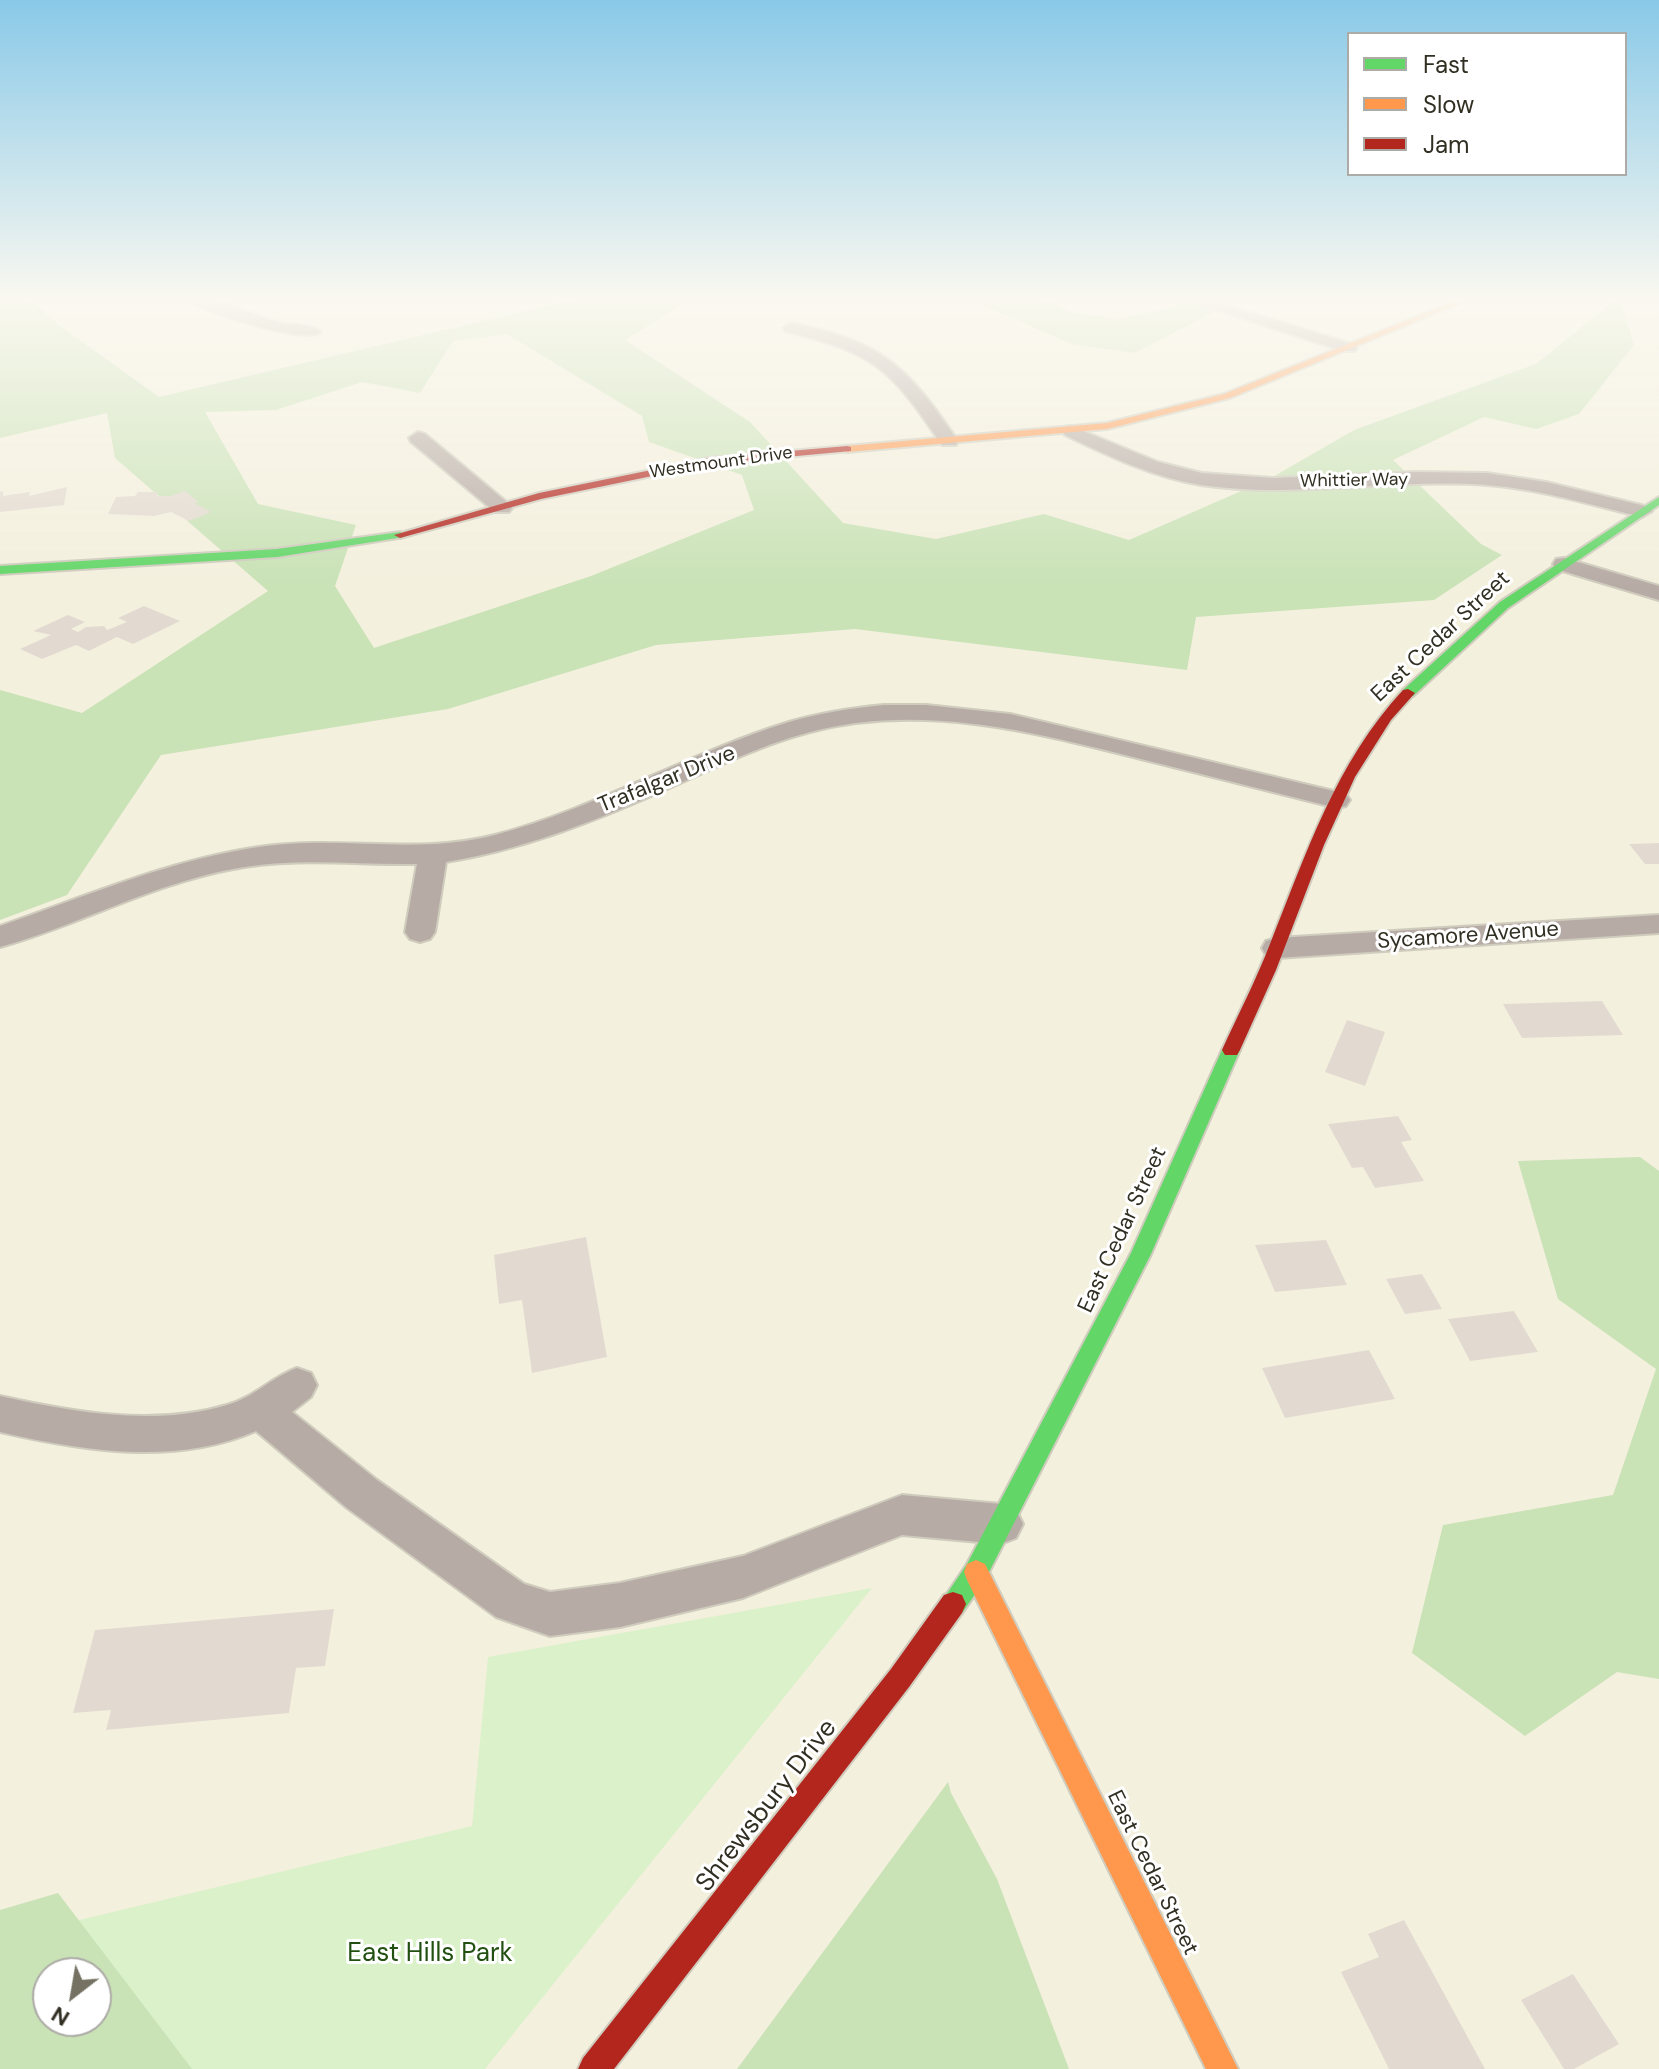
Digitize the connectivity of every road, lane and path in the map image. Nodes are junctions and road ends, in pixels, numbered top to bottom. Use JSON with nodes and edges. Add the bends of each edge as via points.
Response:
{"nodes":[{"id":1,"x":917,"y":393,"type":"edge"},
{"id":2,"x":1236,"y":393,"type":"edge"},
{"id":3,"x":1071,"y":431,"type":"junction"},
{"id":4,"x":418,"y":438,"type":"dead end"},
{"id":5,"x":949,"y":441,"type":"junction"},
{"id":6,"x":1659,"y":500,"type":"edge"},
{"id":7,"x":502,"y":508,"type":"junction"},
{"id":8,"x":1642,"y":511,"type":"junction"},
{"id":9,"x":1564,"y":564,"type":"junction"},
{"id":10,"x":0,"y":570,"type":"edge"},
{"id":11,"x":1659,"y":593,"type":"edge"},
{"id":12,"x":1337,"y":800,"type":"junction"},
{"id":13,"x":433,"y":855,"type":"junction"},
{"id":14,"x":1659,"y":924,"type":"edge"},
{"id":15,"x":420,"y":932,"type":"dead end"},
{"id":16,"x":0,"y":937,"type":"edge"},
{"id":17,"x":1277,"y":948,"type":"junction"},
{"id":18,"x":297,"y":1385,"type":"dead end"},
{"id":19,"x":261,"y":1411,"type":"junction"},
{"id":20,"x":0,"y":1414,"type":"edge"},
{"id":21,"x":1001,"y":1524,"type":"junction"},
{"id":22,"x":976,"y":1572,"type":"junction"},
{"id":23,"x":594,"y":2069,"type":"edge"},
{"id":24,"x":1222,"y":2069,"type":"edge"}],
"edges":[{"from":1,"to":5,"type":"street"},
{"from":2,"to":3,"type":"street","name":"Westmount Drive"},
{"from":3,"to":5,"type":"street","name":"Westmount Drive"},
{"from":3,"to":8,"type":"street","name":"Whittier Way","via":[[1129,459],[1200,478],[1280,483],[1485,479]]},
{"from":4,"to":7,"type":"street"},
{"from":5,"to":7,"type":"street","name":"Westmount Drive","via":[[710,461]]},
{"from":6,"to":8,"type":"street","name":"East Cedar Street"},
{"from":7,"to":10,"type":"street","name":"Westmount Drive","via":[[413,533],[277,553]]},
{"from":8,"to":9,"type":"street","name":"East Cedar Street"},
{"from":9,"to":11,"type":"street"},
{"from":9,"to":12,"type":"street","name":"East Cedar Street","via":[[1504,605],[1393,707]]},
{"from":12,"to":13,"type":"street","name":"Trafalgar Drive","via":[[1027,722],[961,712],[891,711],[798,727],[569,818],[503,841]]},
{"from":12,"to":17,"type":"street","name":"East Cedar Street"},
{"from":13,"to":15,"type":"street"},
{"from":13,"to":16,"type":"street","name":"Trafalgar Drive","via":[[281,854],[205,865]]},
{"from":14,"to":17,"type":"street","name":"Sycamore Avenue"},
{"from":17,"to":21,"type":"street","name":"East Cedar Street","via":[[1141,1254]]},
{"from":18,"to":19,"type":"street"},
{"from":19,"to":20,"type":"street","via":[[201,1430],[135,1435],[50,1426]]},
{"from":19,"to":21,"type":"street","via":[[362,1494],[512,1602],[550,1614],[620,1605],[743,1577],[902,1515]]},
{"from":21,"to":22,"type":"street","name":"East Cedar Street"},
{"from":22,"to":23,"type":"street","name":"Shrewsbury Drive","via":[[900,1678]]},
{"from":22,"to":24,"type":"street","name":"East Cedar Street"}]}
